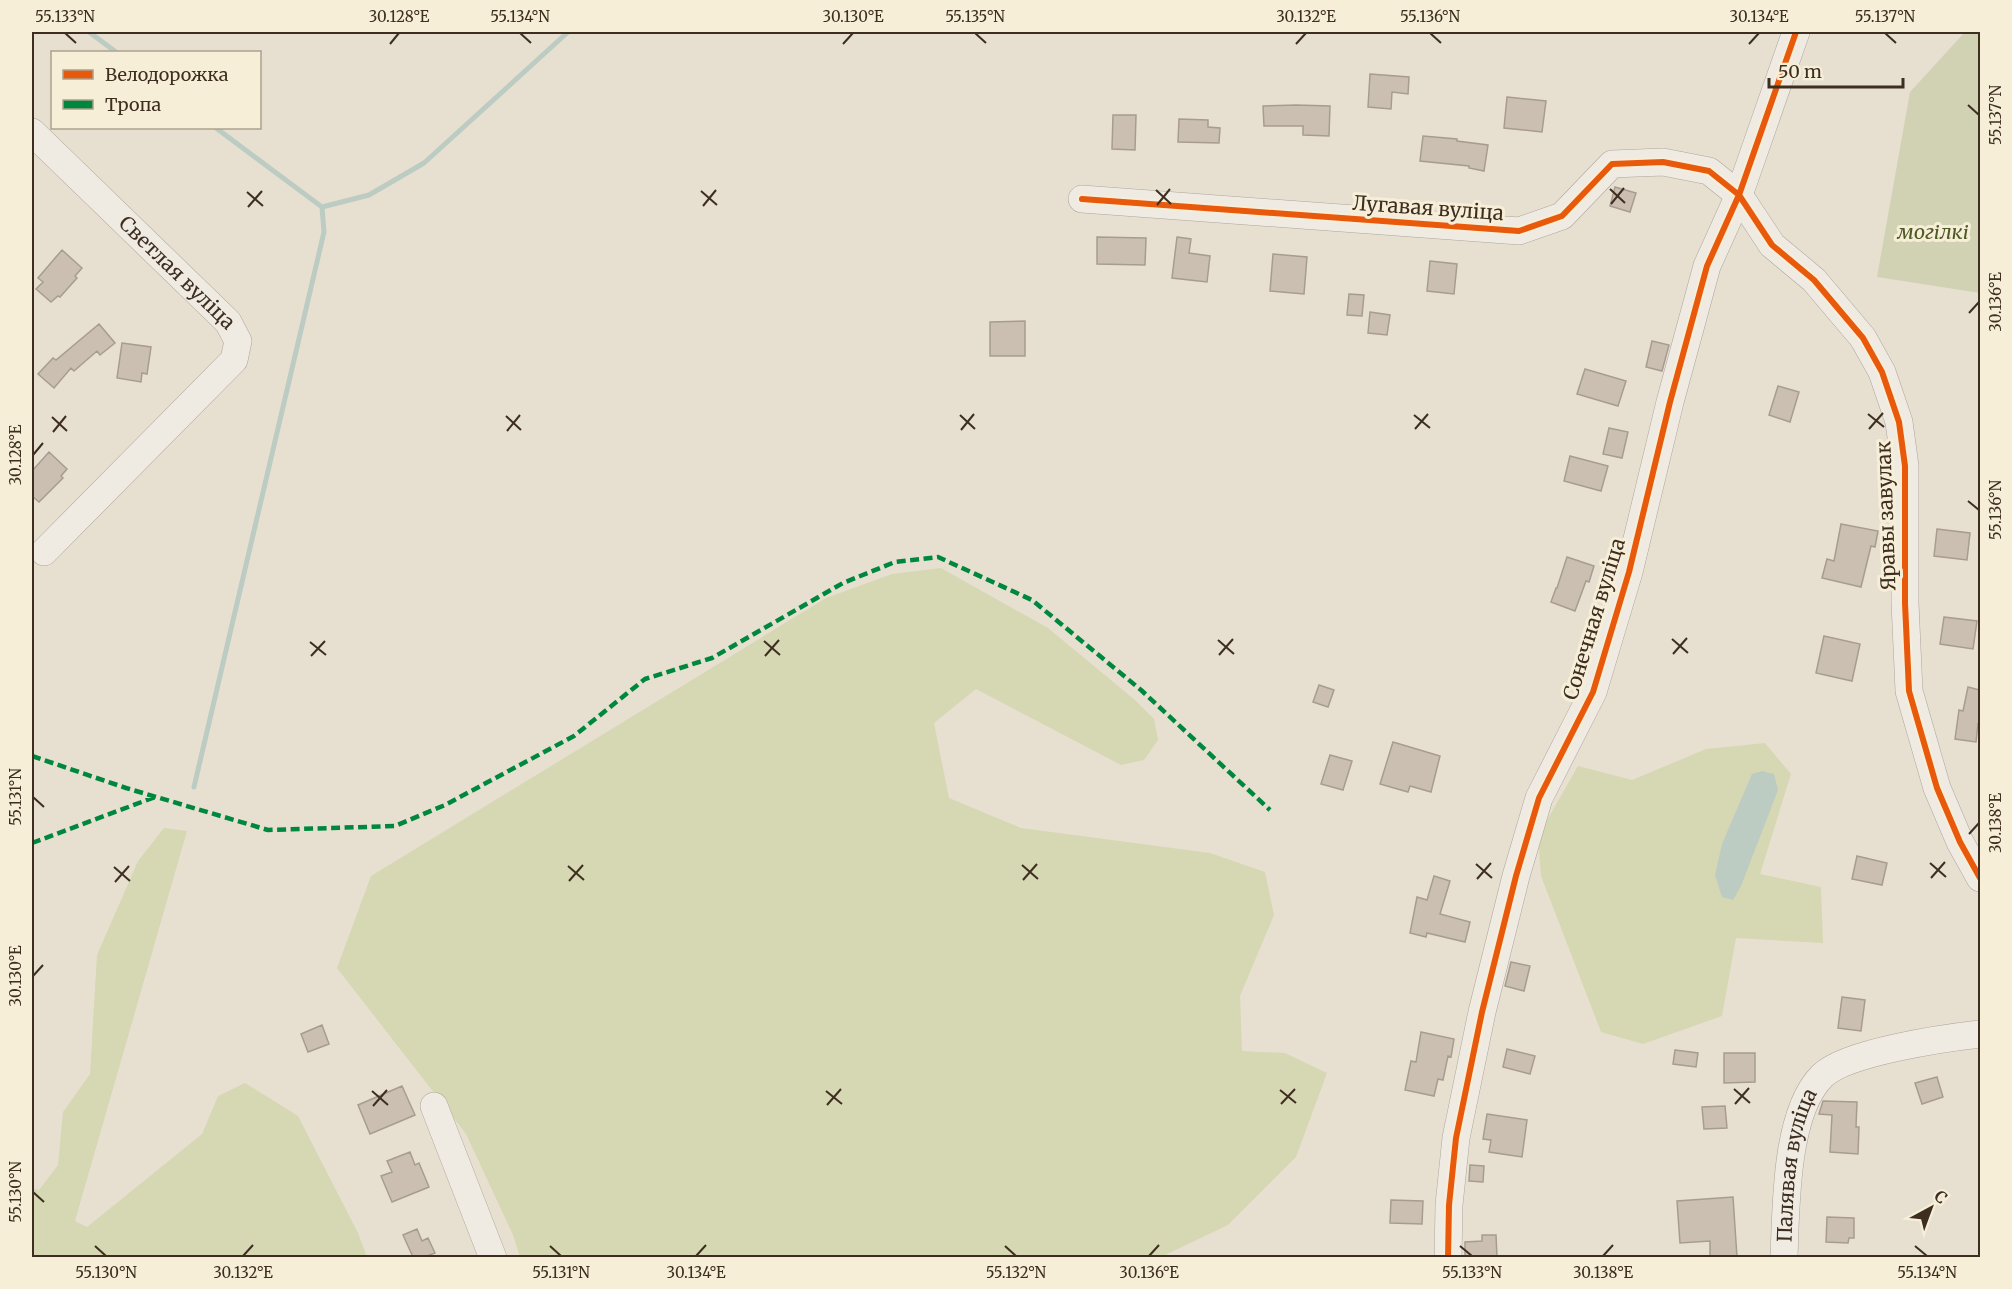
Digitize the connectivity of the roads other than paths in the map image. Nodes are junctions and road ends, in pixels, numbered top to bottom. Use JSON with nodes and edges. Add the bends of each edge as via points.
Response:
{"nodes":[{"id":1,"x":1796,"y":32,"type":"edge"},
{"id":2,"x":32,"y":132,"type":"edge"},
{"id":3,"x":1739,"y":195,"type":"junction"},
{"id":4,"x":1082,"y":199,"type":"dead end"},
{"id":5,"x":44,"y":552,"type":"dead end"},
{"id":6,"x":1980,"y":875,"type":"edge"},
{"id":7,"x":1975,"y":1029,"type":"edge"},
{"id":8,"x":434,"y":1106,"type":"dead end"},
{"id":9,"x":493,"y":1257,"type":"edge"},
{"id":10,"x":1448,"y":1257,"type":"edge"},
{"id":11,"x":1784,"y":1257,"type":"edge"}],
"edges":[{"from":1,"to":3,"type":"street","name":"Сонечная вуліца"},
{"from":2,"to":5,"type":"street","name":"Светлая вуліца","via":[[228,322],[238,341],[234,360]]},
{"from":3,"to":4,"type":"street","name":"Лугавая вуліца","via":[[1709,171],[1663,162],[1612,164],[1563,216],[1519,231]]},
{"from":3,"to":6,"type":"street","name":"Яравы завулак","via":[[1772,245],[1814,280],[1863,338],[1882,372],[1899,422],[1905,466],[1909,691],[1937,788],[1960,842]]},
{"from":3,"to":10,"type":"street","name":"Сонечная вуліца","via":[[1707,267],[1629,572],[1593,692],[1539,798],[1516,876],[1456,1138]]},
{"from":7,"to":11,"type":"street","name":"Палявая вуліца","via":[[1859,1056],[1838,1064],[1822,1077],[1803,1105],[1793,1144]]},
{"from":8,"to":9,"type":"street"}]}
